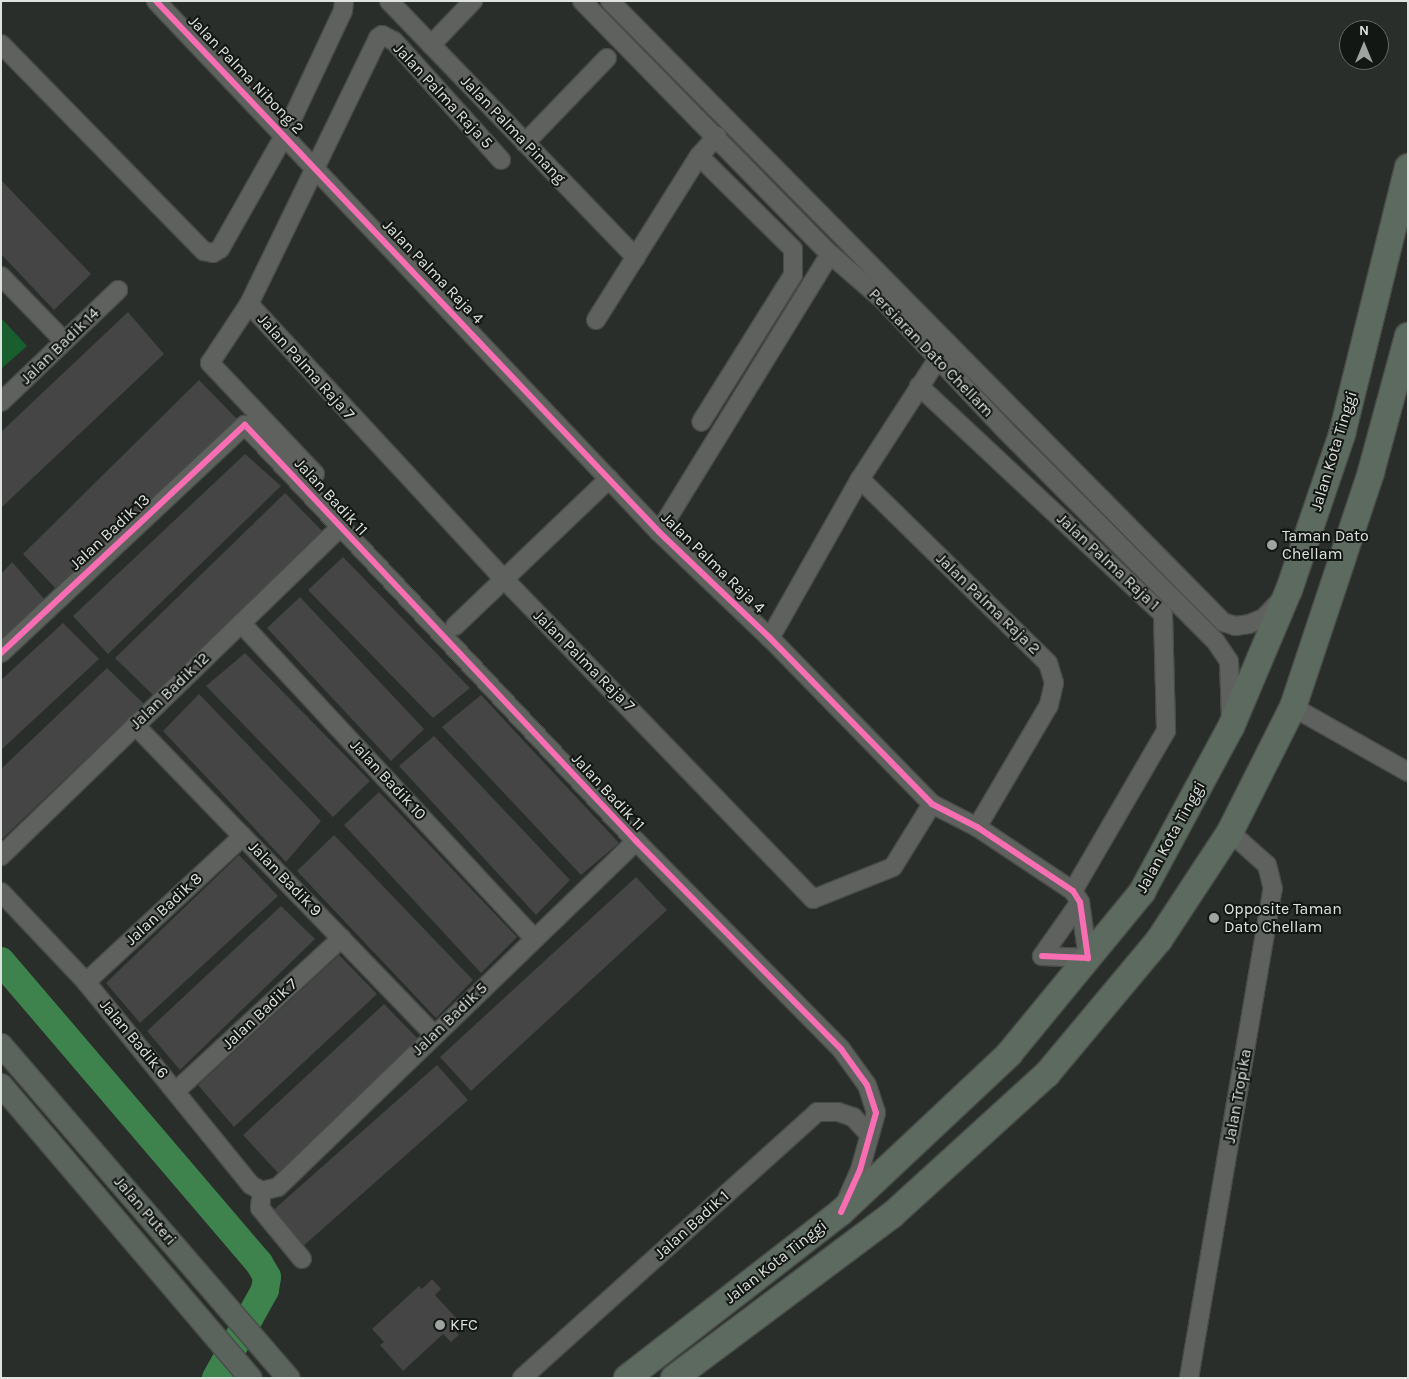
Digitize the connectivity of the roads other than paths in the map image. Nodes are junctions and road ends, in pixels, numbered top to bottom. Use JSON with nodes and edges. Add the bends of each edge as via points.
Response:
{"nodes":[{"id":1,"x":156,"y":1,"type":"edge"},
{"id":2,"x":582,"y":1,"type":"edge"},
{"id":3,"x":610,"y":1,"type":"edge"},
{"id":4,"x":344,"y":2,"type":"edge"},
{"id":5,"x":475,"y":3,"type":"edge"},
{"id":6,"x":398,"y":5,"type":"edge"},
{"id":7,"x":1,"y":44,"type":"edge"},
{"id":8,"x":431,"y":45,"type":"junction"},
{"id":9,"x":607,"y":58,"type":"dead end"},
{"id":10,"x":285,"y":134,"type":"junction"},
{"id":11,"x":717,"y":136,"type":"junction"},
{"id":12,"x":525,"y":143,"type":"junction"},
{"id":13,"x":698,"y":156,"type":"junction"},
{"id":14,"x":501,"y":160,"type":"dead end"},
{"id":15,"x":1408,"y":166,"type":"edge"},
{"id":16,"x":314,"y":170,"type":"junction"},
{"id":17,"x":830,"y":254,"type":"junction"},
{"id":18,"x":636,"y":258,"type":"junction"},
{"id":19,"x":1,"y":276,"type":"edge"},
{"id":20,"x":118,"y":290,"type":"dead end"},
{"id":21,"x":249,"y":304,"type":"junction"},
{"id":22,"x":596,"y":320,"type":"dead end"},
{"id":23,"x":1408,"y":336,"type":"edge"},
{"id":24,"x":64,"y":341,"type":"junction"},
{"id":25,"x":949,"y":342,"type":"junction"},
{"id":26,"x":937,"y":358,"type":"junction"},
{"id":27,"x":919,"y":386,"type":"junction"},
{"id":28,"x":1,"y":402,"type":"edge"},
{"id":29,"x":701,"y":422,"type":"dead end"},
{"id":30,"x":237,"y":431,"type":"joint"},
{"id":31,"x":315,"y":474,"type":"dead end"},
{"id":32,"x":609,"y":479,"type":"junction"},
{"id":33,"x":860,"y":479,"type":"junction"},
{"id":34,"x":340,"y":528,"type":"junction"},
{"id":35,"x":659,"y":532,"type":"junction"},
{"id":36,"x":504,"y":579,"type":"junction"},
{"id":37,"x":1289,"y":590,"type":"junction"},
{"id":38,"x":241,"y":622,"type":"junction"},
{"id":39,"x":455,"y":626,"type":"dead end"},
{"id":40,"x":770,"y":638,"type":"junction"},
{"id":41,"x":1,"y":653,"type":"edge"},
{"id":42,"x":1293,"y":708,"type":"junction"},
{"id":43,"x":135,"y":725,"type":"junction"},
{"id":44,"x":1231,"y":727,"type":"junction"},
{"id":45,"x":1408,"y":772,"type":"edge"},
{"id":46,"x":932,"y":804,"type":"junction"},
{"id":47,"x":976,"y":827,"type":"junction"},
{"id":48,"x":1230,"y":832,"type":"junction"},
{"id":49,"x":243,"y":836,"type":"junction"},
{"id":50,"x":636,"y":841,"type":"junction"},
{"id":51,"x":1,"y":856,"type":"edge"},
{"id":52,"x":1,"y":892,"type":"edge"},
{"id":53,"x":1076,"y":896,"type":"junction"},
{"id":54,"x":342,"y":938,"type":"junction"},
{"id":55,"x":534,"y":938,"type":"junction"},
{"id":56,"x":1088,"y":958,"type":"junction"},
{"id":57,"x":86,"y":982,"type":"junction"},
{"id":58,"x":434,"y":1035,"type":"junction"},
{"id":59,"x":1,"y":1045,"type":"edge"},
{"id":60,"x":30,"y":1078,"type":"junction"},
{"id":61,"x":6,"y":1090,"type":"edge"},
{"id":62,"x":177,"y":1090,"type":"junction"},
{"id":63,"x":868,"y":1133,"type":"junction"},
{"id":64,"x":262,"y":1190,"type":"junction"},
{"id":65,"x":841,"y":1212,"type":"junction"},
{"id":66,"x":302,"y":1259,"type":"dead end"},
{"id":67,"x":247,"y":1374,"type":"edge"},
{"id":68,"x":288,"y":1378,"type":"edge"},
{"id":69,"x":522,"y":1378,"type":"edge"},
{"id":70,"x":626,"y":1378,"type":"edge"},
{"id":71,"x":674,"y":1378,"type":"edge"},
{"id":72,"x":1189,"y":1378,"type":"edge"}],
"edges":[{"from":1,"to":10,"type":"street","name":"Jalan Palma Nibong 2"},
{"from":2,"to":11,"type":"street","name":"Persiaran Dato Chellam"},
{"from":3,"to":25,"type":"street","name":"Persiaran Dato Chellam"},
{"from":4,"to":10,"type":"street","via":[[343,11]]},
{"from":5,"to":8,"type":"street"},
{"from":6,"to":8,"type":"street","name":"Jalan Palma Pinang"},
{"from":7,"to":10,"type":"street","via":[[204,251],[213,253],[220,249]]},
{"from":8,"to":12,"type":"street","name":"Jalan Palma Pinang"},
{"from":9,"to":12,"type":"street"},
{"from":10,"to":16,"type":"street","name":"Jalan Palma Nibong 2"},
{"from":11,"to":13,"type":"street"},
{"from":11,"to":17,"type":"street","name":"Persiaran Dato Chellam"},
{"from":12,"to":18,"type":"street","name":"Jalan Palma Pinang"},
{"from":13,"to":18,"type":"street"},
{"from":13,"to":29,"type":"street","via":[[793,249],[793,275]]},
{"from":14,"to":16,"type":"street","name":"Jalan Palma Raja 5","via":[[394,41],[382,35]]},
{"from":15,"to":37,"type":"highway","name":"Jalan Kota Tinggi","via":[[1342,434]]},
{"from":16,"to":21,"type":"street"},
{"from":16,"to":32,"type":"street","name":"Jalan Palma Raja 4","via":[[411,267]]},
{"from":17,"to":26,"type":"street","name":"Persiaran Dato Chellam","via":[[883,300]]},
{"from":17,"to":35,"type":"street"},
{"from":18,"to":22,"type":"street"},
{"from":19,"to":24,"type":"street"},
{"from":20,"to":24,"type":"street","name":"Jalan Badik 14"},
{"from":21,"to":31,"type":"street","via":[[210,363]]},
{"from":21,"to":36,"type":"street","name":"Jalan Palma Raja 7"},
{"from":23,"to":42,"type":"highway","name":"Jalan Kota Tinggi","via":[[1368,481]]},
{"from":24,"to":28,"type":"street","name":"Jalan Badik 14"},
{"from":25,"to":26,"type":"street"},
{"from":25,"to":37,"type":"street","name":"Persiaran Dato Chellam","via":[[1222,622],[1235,626],[1264,618]]},
{"from":26,"to":27,"type":"street"},
{"from":26,"to":44,"type":"street","name":"Persiaran Dato Chellam","via":[[1216,642],[1229,661]]},
{"from":27,"to":33,"type":"street"},
{"from":27,"to":53,"type":"street","name":"Jalan Palma Raja 1","via":[[1163,614],[1166,731]]},
{"from":30,"to":34,"type":"street","name":"Jalan Badik 11","via":[[245,425]]},
{"from":30,"to":41,"type":"street","name":"Jalan Badik 13"},
{"from":32,"to":35,"type":"street","name":"Jalan Palma Raja 4"},
{"from":32,"to":36,"type":"street"},
{"from":33,"to":40,"type":"street"},
{"from":33,"to":47,"type":"street","name":"Jalan Palma Raja 2","via":[[1048,663],[1054,683],[1050,705]]},
{"from":34,"to":38,"type":"street","name":"Jalan Badik 12"},
{"from":34,"to":50,"type":"street","name":"Jalan Badik 11"},
{"from":35,"to":40,"type":"street","name":"Jalan Palma Raja 4"},
{"from":36,"to":39,"type":"street"},
{"from":36,"to":46,"type":"street","name":"Jalan Palma Raja 7","via":[[814,899],[893,867]]},
{"from":37,"to":44,"type":"highway","name":"Jalan Kota Tinggi"},
{"from":38,"to":43,"type":"street","name":"Jalan Badik 12"},
{"from":38,"to":55,"type":"street","name":"Jalan Badik 10"},
{"from":40,"to":46,"type":"street","name":"Jalan Palma Raja 4"},
{"from":42,"to":45,"type":"street"},
{"from":42,"to":48,"type":"highway","name":"Jalan Kota Tinggi"},
{"from":43,"to":49,"type":"street","name":"Jalan Badik 9"},
{"from":43,"to":51,"type":"street","name":"Jalan Badik 12"},
{"from":44,"to":56,"type":"highway","name":"Jalan Kota Tinggi","via":[[1142,892]]},
{"from":46,"to":47,"type":"street","name":"Jalan Palma Raja 4"},
{"from":47,"to":53,"type":"street","name":"Jalan Palma Raja 4"},
{"from":48,"to":71,"type":"highway","name":"Jalan Kota Tinggi","via":[[1158,940],[1047,1074],[892,1215]]},
{"from":48,"to":72,"type":"street","name":"Jalan Tropika","via":[[1267,865],[1274,889]]},
{"from":49,"to":54,"type":"street","name":"Jalan Badik 9"},
{"from":49,"to":57,"type":"street","name":"Jalan Badik 8"},
{"from":50,"to":55,"type":"street","name":"Jalan Badik 5"},
{"from":50,"to":63,"type":"street","name":"Jalan Badik 11","via":[[841,1049],[867,1086],[876,1113]]},
{"from":52,"to":57,"type":"street","name":"Jalan Badik 6"},
{"from":53,"to":56,"type":"street"},
{"from":53,"to":56,"type":"street","name":"Jalan Palma Raja 1","via":[[1042,956]]},
{"from":54,"to":58,"type":"street","name":"Jalan Badik 9"},
{"from":54,"to":62,"type":"street","name":"Jalan Badik 7"},
{"from":55,"to":58,"type":"street","name":"Jalan Badik 5"},
{"from":56,"to":65,"type":"highway","name":"Jalan Kota Tinggi","via":[[1009,1054]]},
{"from":57,"to":62,"type":"street","name":"Jalan Badik 6"},
{"from":58,"to":64,"type":"street","name":"Jalan Badik 5","via":[[278,1187]]},
{"from":59,"to":60,"type":"main road","name":"Jalan Puteri"},
{"from":60,"to":61,"type":"main road"},
{"from":60,"to":68,"type":"main road","name":"Jalan Puteri"},
{"from":61,"to":67,"type":"main road","name":"Jalan Puteri"},
{"from":62,"to":64,"type":"street","name":"Jalan Badik 6","via":[[251,1185]]},
{"from":63,"to":65,"type":"street","name":"Jalan Badik 11","via":[[860,1170]]},
{"from":63,"to":69,"type":"street","name":"Jalan Badik 1","via":[[853,1117],[838,1112],[816,1112]]},
{"from":64,"to":66,"type":"street","via":[[260,1208]]},
{"from":65,"to":70,"type":"highway","name":"Jalan Kota Tinggi"}]}
